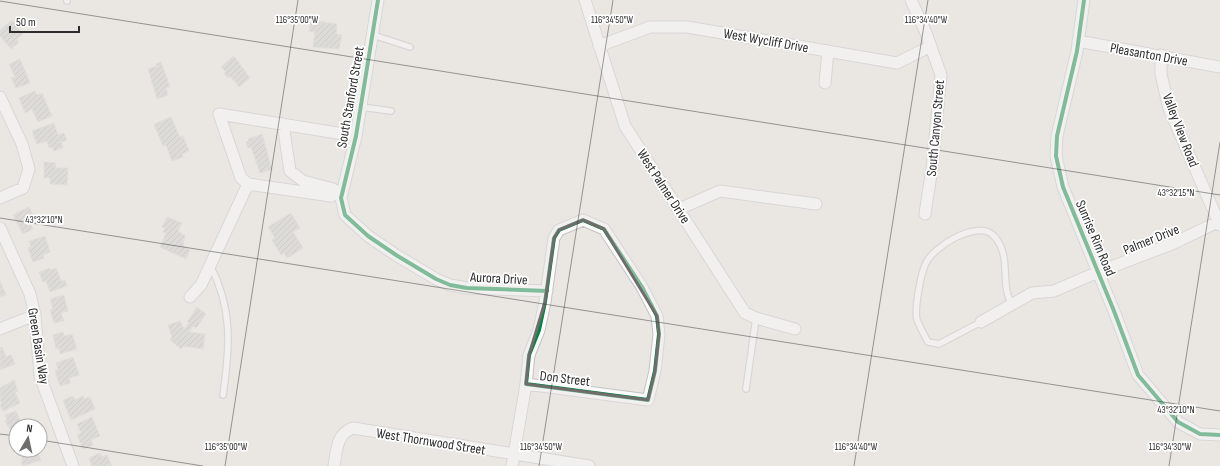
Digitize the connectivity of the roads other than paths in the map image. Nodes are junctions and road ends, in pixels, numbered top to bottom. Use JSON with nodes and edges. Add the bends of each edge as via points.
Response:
{"nodes":[{"id":1,"x":378,"y":0,"type":"edge"},
{"id":2,"x":585,"y":0,"type":"edge"},
{"id":3,"x":911,"y":0,"type":"edge"},
{"id":4,"x":1084,"y":0,"type":"edge"},
{"id":5,"x":373,"y":35,"type":"junction"},
{"id":6,"x":1078,"y":41,"type":"junction"},
{"id":7,"x":600,"y":46,"type":"junction"},
{"id":8,"x":931,"y":46,"type":"junction"},
{"id":9,"x":410,"y":47,"type":"dead end"},
{"id":10,"x":828,"y":51,"type":"junction"},
{"id":11,"x":1160,"y":55,"type":"junction"},
{"id":12,"x":1220,"y":67,"type":"edge"},
{"id":13,"x":825,"y":83,"type":"dead end"},
{"id":14,"x":0,"y":97,"type":"edge"},
{"id":15,"x":361,"y":107,"type":"junction"},
{"id":16,"x":391,"y":111,"type":"dead end"},
{"id":17,"x":283,"y":124,"type":"junction"},
{"id":18,"x":356,"y":136,"type":"junction"},
{"id":19,"x":248,"y":184,"type":"junction"},
{"id":20,"x":0,"y":198,"type":"edge"},
{"id":21,"x":341,"y":198,"type":"junction"},
{"id":22,"x":816,"y":204,"type":"dead end"},
{"id":23,"x":679,"y":208,"type":"junction"},
{"id":24,"x":925,"y":214,"type":"dead end"},
{"id":25,"x":1220,"y":223,"type":"edge"},
{"id":26,"x":0,"y":228,"type":"edge"},
{"id":27,"x":209,"y":265,"type":"junction"},
{"id":28,"x":1098,"y":272,"type":"junction"},
{"id":29,"x":547,"y":291,"type":"junction"},
{"id":30,"x":190,"y":297,"type":"dead end"},
{"id":31,"x":1012,"y":304,"type":"junction"},
{"id":32,"x":35,"y":316,"type":"junction"},
{"id":33,"x":756,"y":318,"type":"junction"},
{"id":34,"x":981,"y":322,"type":"joint"},
{"id":35,"x":0,"y":329,"type":"edge"},
{"id":36,"x":795,"y":329,"type":"dead end"},
{"id":37,"x":657,"y":352,"type":"joint"},
{"id":38,"x":526,"y":384,"type":"junction"},
{"id":39,"x":746,"y":389,"type":"dead end"},
{"id":40,"x":223,"y":395,"type":"dead end"},
{"id":41,"x":1220,"y":435,"type":"edge"},
{"id":42,"x":514,"y":454,"type":"junction"},
{"id":43,"x":73,"y":466,"type":"edge"},
{"id":44,"x":334,"y":466,"type":"edge"},
{"id":45,"x":512,"y":466,"type":"edge"},
{"id":46,"x":589,"y":466,"type":"edge"}],
"edges":[{"from":1,"to":5,"type":"street","name":"South Stanford Street"},
{"from":2,"to":7,"type":"street","name":"West Palmer Drive"},
{"from":3,"to":8,"type":"street","name":"South Canyon Street"},
{"from":4,"to":6,"type":"street","name":"Sunrise Rim Road"},
{"from":5,"to":9,"type":"lane"},
{"from":5,"to":15,"type":"street","name":"South Stanford Street"},
{"from":6,"to":11,"type":"street","name":"Pleasanton Drive"},
{"from":6,"to":28,"type":"street","name":"Sunrise Rim Road","via":[[1057,136],[1056,156],[1063,187]]},
{"from":7,"to":10,"type":"street","name":"West Wycliff Drive","via":[[650,27],[687,27]]},
{"from":7,"to":23,"type":"street","name":"West Palmer Drive","via":[[625,126]]},
{"from":8,"to":10,"type":"street","name":"West Wycliff Drive","via":[[897,63]]},
{"from":8,"to":24,"type":"street","name":"South Canyon Street","via":[[941,74]]},
{"from":10,"to":13,"type":"street"},
{"from":11,"to":12,"type":"street","name":"Pleasanton Drive"},
{"from":11,"to":25,"type":"street","name":"Valley View Road","via":[[1161,74],[1169,108]]},
{"from":14,"to":20,"type":"street","via":[[22,144],[29,170],[23,188]]},
{"from":15,"to":16,"type":"lane"},
{"from":15,"to":18,"type":"street","name":"South Stanford Street"},
{"from":17,"to":18,"type":"street"},
{"from":17,"to":19,"type":"street","via":[[219,114],[241,178]]},
{"from":17,"to":21,"type":"street","via":[[290,171],[303,181],[333,189]]},
{"from":18,"to":21,"type":"street","name":"South Stanford Street"},
{"from":19,"to":21,"type":"street"},
{"from":19,"to":27,"type":"street"},
{"from":21,"to":29,"type":"street","name":"Aurora Drive","via":[[345,215],[368,236],[436,280],[467,288]]},
{"from":22,"to":23,"type":"street","via":[[720,191]]},
{"from":23,"to":33,"type":"street","name":"West Palmer Drive","via":[[745,313]]},
{"from":25,"to":28,"type":"street","name":"Palmer Drive"},
{"from":26,"to":32,"type":"street","name":"Green Basin Way","via":[[30,294]]},
{"from":27,"to":30,"type":"street","via":[[201,285]]},
{"from":27,"to":40,"type":"lane","via":[[220,284],[226,308],[228,362]]},
{"from":28,"to":31,"type":"street","name":"Palmer Drive","via":[[1054,291],[1032,293]]},
{"from":28,"to":41,"type":"street","name":"Sunrise Rim Road","via":[[1138,375],[1178,422],[1200,434]]},
{"from":29,"to":37,"type":"street","name":"Aurora Drive","via":[[554,238],[559,230],[583,220],[604,230],[635,276],[657,316]]},
{"from":29,"to":38,"type":"street","name":"Don Street","via":[[539,330],[529,355]]},
{"from":31,"to":34,"type":"street","name":"Palmer Drive"},
{"from":31,"to":34,"type":"lane","via":[[1008,298],[1002,248],[993,235],[982,230],[968,232],[944,244],[932,253],[926,263],[919,291],[917,318],[923,333],[928,342],[939,344]]},
{"from":32,"to":35,"type":"street"},
{"from":32,"to":43,"type":"street","name":"Green Basin Way","via":[[40,376]]},
{"from":33,"to":36,"type":"street","name":"West Palmer Drive"},
{"from":33,"to":39,"type":"lane"},
{"from":37,"to":38,"type":"street","name":"Don Street","via":[[648,400]]},
{"from":38,"to":42,"type":"street"},
{"from":42,"to":44,"type":"street","name":"West Thornwood Street","via":[[353,428],[340,436]]},
{"from":42,"to":45,"type":"street"},
{"from":42,"to":46,"type":"street","name":"West Thornwood Street"}]}
